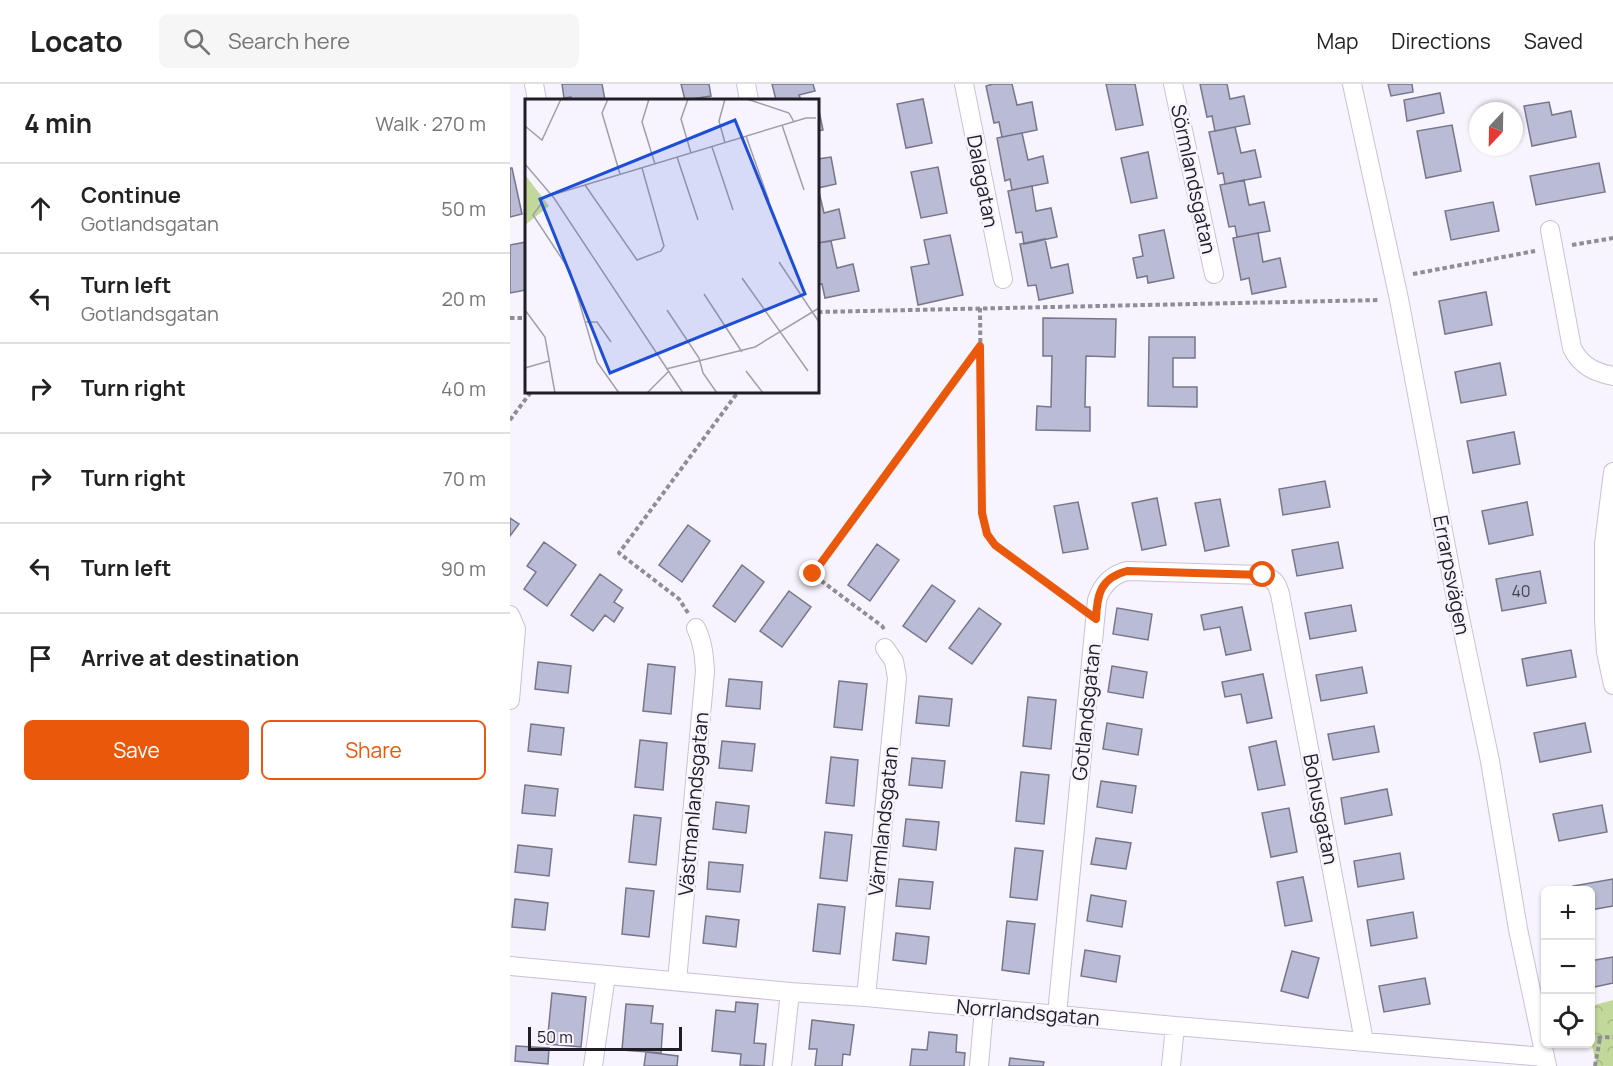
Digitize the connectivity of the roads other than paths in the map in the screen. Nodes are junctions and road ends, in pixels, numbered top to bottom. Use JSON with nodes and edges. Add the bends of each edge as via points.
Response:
{"nodes":[{"id":1,"x":534,"y":84,"type":"edge"},
{"id":2,"x":746,"y":84,"type":"edge"},
{"id":3,"x":964,"y":84,"type":"edge"},
{"id":4,"x":1173,"y":84,"type":"edge"},
{"id":5,"x":1352,"y":84,"type":"edge"},
{"id":6,"x":537,"y":99,"type":"edge"},
{"id":7,"x":749,"y":99,"type":"edge"},
{"id":8,"x":1552,"y":239,"type":"road end"},
{"id":9,"x":1214,"y":274,"type":"dead end"},
{"id":10,"x":1003,"y":279,"type":"dead end"},
{"id":11,"x":1613,"y":376,"type":"edge"},
{"id":12,"x":1613,"y":472,"type":"edge"},
{"id":13,"x":1273,"y":579,"type":"joint"},
{"id":14,"x":510,"y":615,"type":"edge"},
{"id":15,"x":696,"y":628,"type":"road end"},
{"id":16,"x":885,"y":648,"type":"road end"},
{"id":17,"x":1613,"y":685,"type":"edge"},
{"id":18,"x":510,"y":700,"type":"edge"},
{"id":19,"x":510,"y":966,"type":"edge"},
{"id":20,"x":606,"y":975,"type":"junction"},
{"id":21,"x":677,"y":981,"type":"junction"},
{"id":22,"x":790,"y":992,"type":"junction"},
{"id":23,"x":866,"y":997,"type":"junction"},
{"id":24,"x":984,"y":1008,"type":"junction"},
{"id":25,"x":1057,"y":1014,"type":"junction"},
{"id":26,"x":1175,"y":1026,"type":"junction"},
{"id":27,"x":1364,"y":1041,"type":"junction"},
{"id":28,"x":1546,"y":1062,"type":"edge"},
{"id":29,"x":593,"y":1066,"type":"edge"},
{"id":30,"x":782,"y":1066,"type":"edge"},
{"id":31,"x":979,"y":1066,"type":"edge"},
{"id":32,"x":1171,"y":1066,"type":"edge"}],
"edges":[{"from":1,"to":6,"type":"street"},
{"from":2,"to":7,"type":"street"},
{"from":3,"to":10,"type":"street","name":"Dalagatan"},
{"from":4,"to":9,"type":"street","name":"Sörmlandsgatan"},
{"from":5,"to":28,"type":"street","name":"Errarpsvägen","via":[[1399,299]]},
{"from":8,"to":11,"type":"street","via":[[1572,348],[1588,368]]},
{"from":12,"to":17,"type":"street","via":[[1604,543],[1605,641]]},
{"from":13,"to":25,"type":"street","name":"Gotlandsgatan","via":[[1254,574],[1127,571],[1113,576],[1100,591]]},
{"from":13,"to":27,"type":"street","name":"Bohusgatan","via":[[1280,594]]},
{"from":14,"to":18,"type":"street","via":[[516,629]]},
{"from":15,"to":21,"type":"street","name":"Västmanlandsgatan","via":[[701,637],[705,671]]},
{"from":16,"to":23,"type":"street","name":"Värmlandsgatan","via":[[894,661],[897,678]]},
{"from":19,"to":20,"type":"street","name":"Norrlandsgatan"},
{"from":20,"to":21,"type":"street","name":"Norrlandsgatan"},
{"from":20,"to":29,"type":"street"},
{"from":21,"to":22,"type":"street","name":"Norrlandsgatan"},
{"from":22,"to":23,"type":"street","name":"Norrlandsgatan"},
{"from":22,"to":30,"type":"street"},
{"from":23,"to":24,"type":"street","name":"Norrlandsgatan"},
{"from":24,"to":25,"type":"street","name":"Norrlandsgatan"},
{"from":24,"to":31,"type":"street"},
{"from":25,"to":26,"type":"street","name":"Norrlandsgatan"},
{"from":26,"to":27,"type":"street","name":"Norrlandsgatan"},
{"from":26,"to":32,"type":"street"},
{"from":27,"to":28,"type":"street","name":"Norrlandsgatan"}]}
